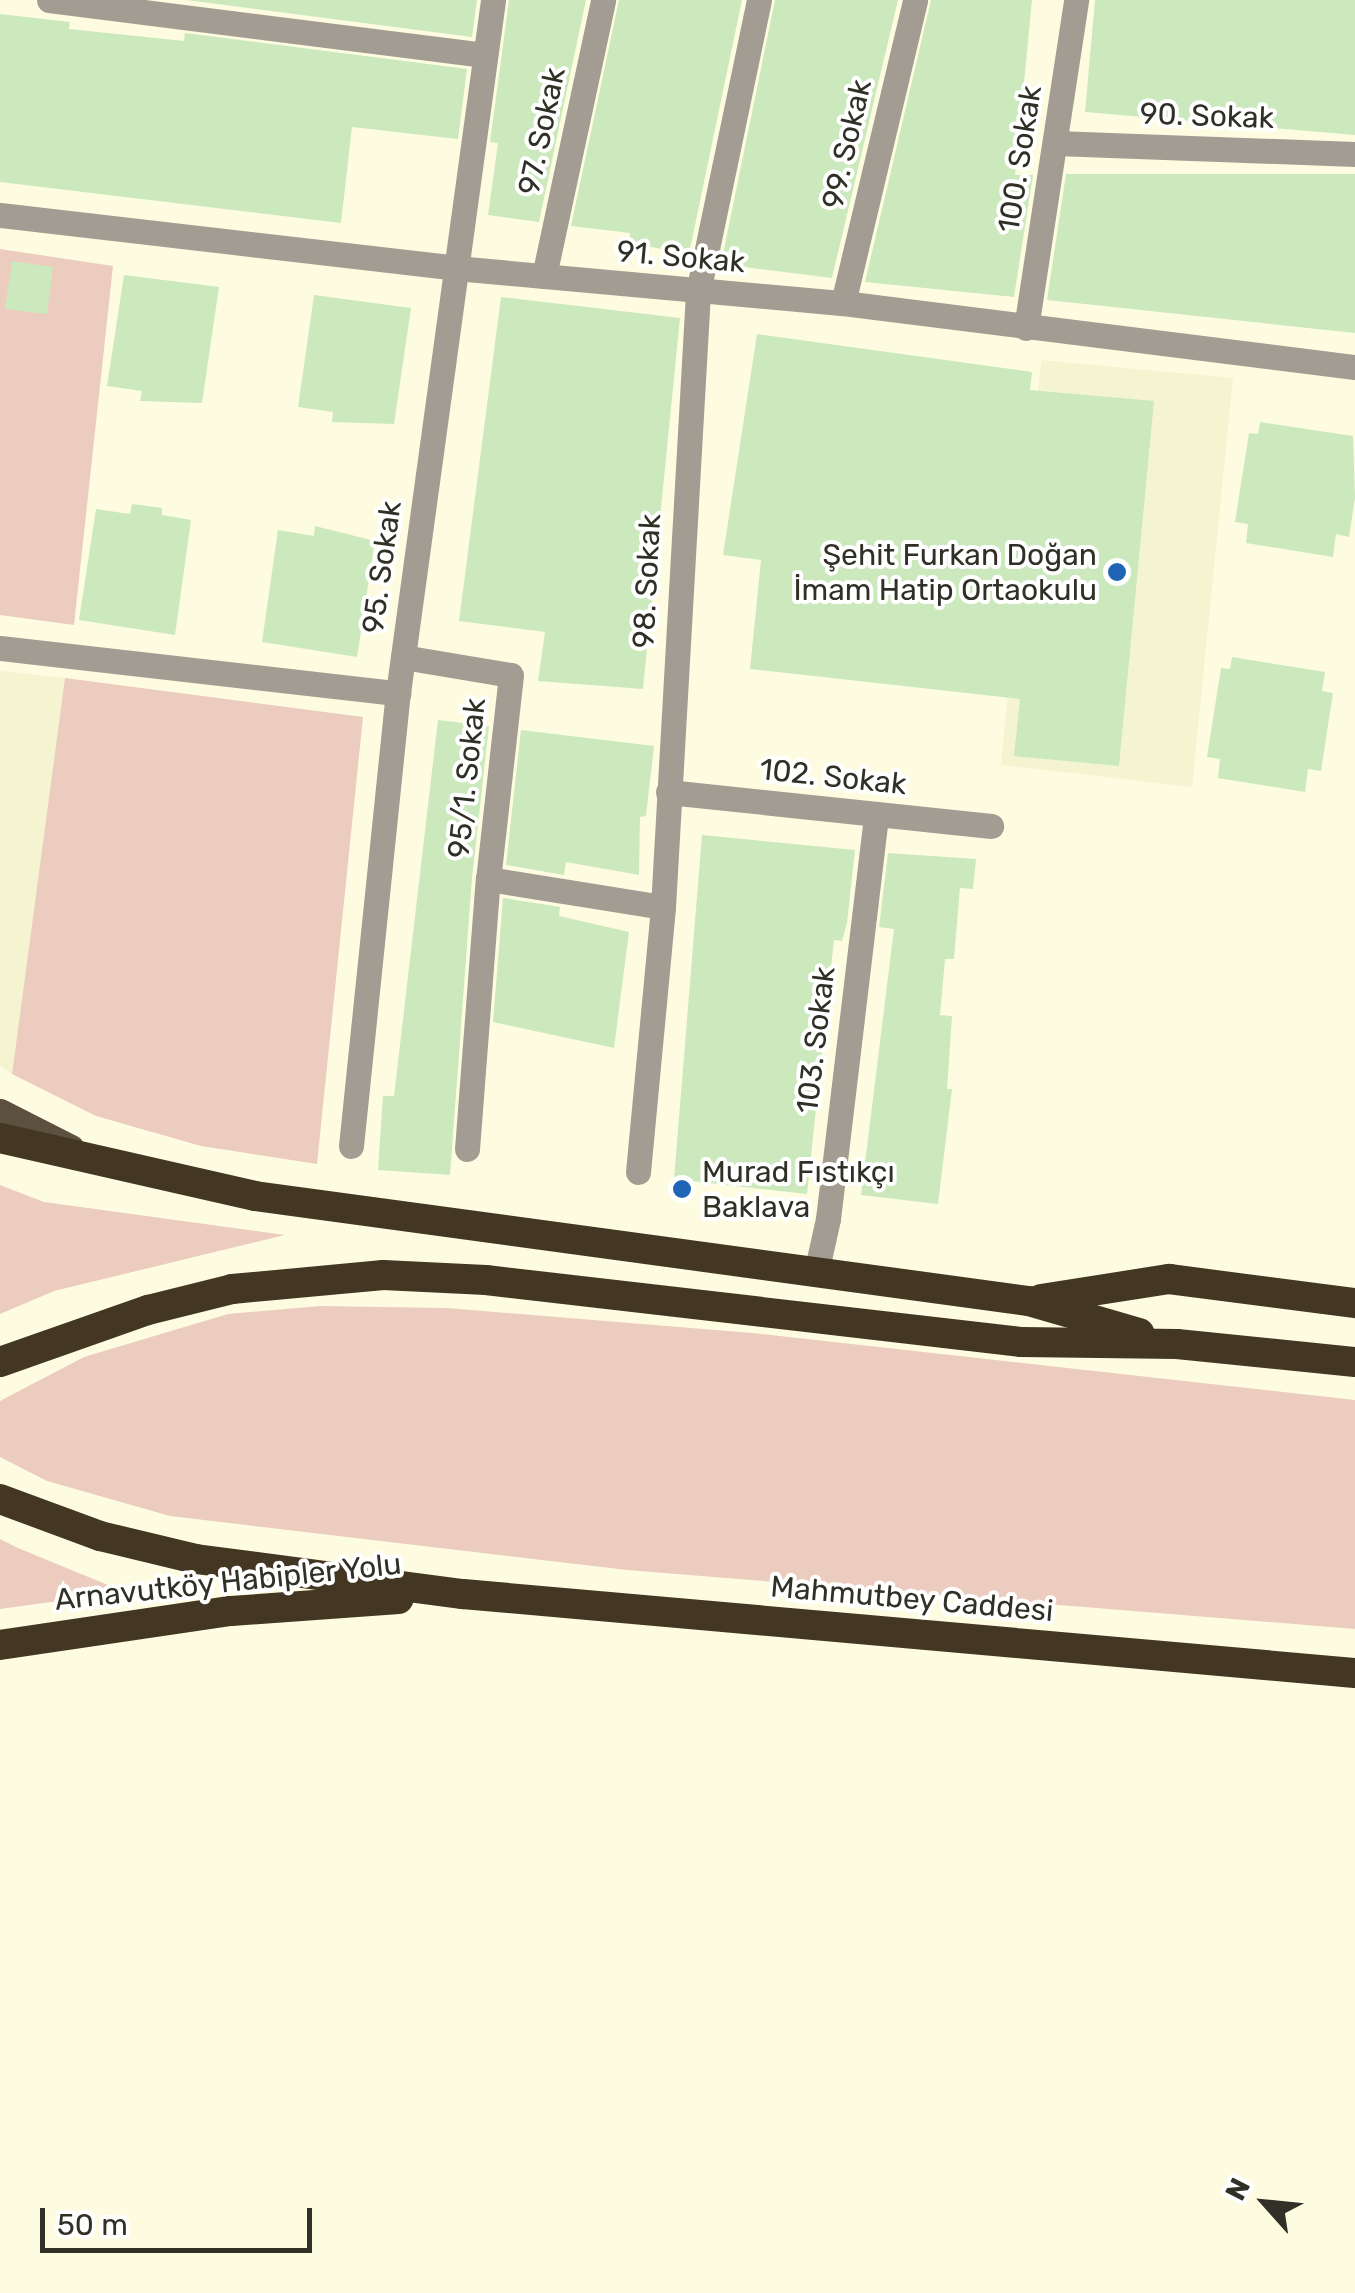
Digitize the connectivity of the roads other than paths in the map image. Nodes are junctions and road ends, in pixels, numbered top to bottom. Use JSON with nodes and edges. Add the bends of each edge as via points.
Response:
{"nodes":[{"id":1,"x":49,"y":0,"type":"edge"},
{"id":2,"x":493,"y":0,"type":"edge"},
{"id":3,"x":603,"y":0,"type":"edge"},
{"id":4,"x":759,"y":0,"type":"edge"},
{"id":5,"x":914,"y":0,"type":"edge"},
{"id":6,"x":1076,"y":0,"type":"edge"},
{"id":7,"x":485,"y":54,"type":"junction"},
{"id":8,"x":1056,"y":143,"type":"junction"},
{"id":9,"x":1355,"y":154,"type":"edge"},
{"id":10,"x":0,"y":215,"type":"edge"},
{"id":11,"x":456,"y":268,"type":"junction"},
{"id":12,"x":544,"y":276,"type":"junction"},
{"id":13,"x":698,"y":292,"type":"junction"},
{"id":14,"x":844,"y":303,"type":"junction"},
{"id":15,"x":1026,"y":328,"type":"junction"},
{"id":16,"x":1355,"y":368,"type":"edge"},
{"id":17,"x":0,"y":648,"type":"edge"},
{"id":18,"x":403,"y":656,"type":"junction"},
{"id":19,"x":398,"y":694,"type":"junction"},
{"id":20,"x":668,"y":792,"type":"junction"},
{"id":21,"x":876,"y":814,"type":"junction"},
{"id":22,"x":991,"y":826,"type":"dead end"},
{"id":23,"x":488,"y":879,"type":"junction"},
{"id":24,"x":663,"y":907,"type":"junction"},
{"id":25,"x":0,"y":1112,"type":"edge"},
{"id":26,"x":0,"y":1138,"type":"edge"},
{"id":27,"x":351,"y":1146,"type":"dead end"},
{"id":28,"x":467,"y":1149,"type":"dead end"},
{"id":29,"x":102,"y":1163,"type":"junction"},
{"id":30,"x":638,"y":1172,"type":"dead end"},
{"id":31,"x":816,"y":1273,"type":"junction"},
{"id":32,"x":1028,"y":1301,"type":"junction"},
{"id":33,"x":1355,"y":1303,"type":"edge"},
{"id":34,"x":717,"y":1306,"type":"junction"},
{"id":35,"x":1178,"y":1344,"type":"junction"},
{"id":36,"x":0,"y":1362,"type":"edge"},
{"id":37,"x":1355,"y":1362,"type":"edge"},
{"id":38,"x":0,"y":1499,"type":"edge"},
{"id":39,"x":463,"y":1594,"type":"junction"},
{"id":40,"x":0,"y":1645,"type":"edge"},
{"id":41,"x":1355,"y":1673,"type":"edge"}],
"edges":[{"from":1,"to":7,"type":"street"},
{"from":2,"to":7,"type":"street","name":"95. Sokak"},
{"from":3,"to":12,"type":"street","name":"97. Sokak"},
{"from":4,"to":13,"type":"street","name":"98. Sokak"},
{"from":5,"to":14,"type":"street","name":"99. Sokak"},
{"from":6,"to":8,"type":"street","name":"100. Sokak"},
{"from":7,"to":11,"type":"street","name":"95. Sokak"},
{"from":8,"to":9,"type":"street","name":"90. Sokak"},
{"from":8,"to":15,"type":"street","name":"100. Sokak"},
{"from":10,"to":11,"type":"street","name":"91. Sokak"},
{"from":11,"to":12,"type":"street","name":"91. Sokak"},
{"from":11,"to":18,"type":"street","name":"95. Sokak"},
{"from":12,"to":13,"type":"street","name":"91. Sokak"},
{"from":13,"to":14,"type":"street","name":"91. Sokak"},
{"from":13,"to":20,"type":"street","name":"98. Sokak"},
{"from":14,"to":15,"type":"street","name":"91. Sokak"},
{"from":15,"to":16,"type":"street","name":"91. Sokak"},
{"from":17,"to":19,"type":"street"},
{"from":18,"to":19,"type":"street","name":"95. Sokak"},
{"from":18,"to":23,"type":"street","name":"95/1. Sokak","via":[[511,675]]},
{"from":19,"to":27,"type":"street","name":"95. Sokak"},
{"from":20,"to":21,"type":"street","name":"102. Sokak"},
{"from":20,"to":24,"type":"street","name":"98. Sokak"},
{"from":21,"to":22,"type":"street","name":"102. Sokak"},
{"from":21,"to":31,"type":"street","name":"103. Sokak"},
{"from":23,"to":24,"type":"street","name":"95/1. Sokak"},
{"from":23,"to":28,"type":"street","name":"95/1. Sokak"},
{"from":24,"to":30,"type":"street","name":"98. Sokak"},
{"from":25,"to":29,"type":"main road"},
{"from":26,"to":29,"type":"highway"},
{"from":29,"to":31,"type":"highway","via":[[255,1196]]},
{"from":31,"to":32,"type":"highway"},
{"from":31,"to":34,"type":"highway"},
{"from":32,"to":33,"type":"highway","via":[[1169,1279]]},
{"from":32,"to":35,"type":"highway"},
{"from":34,"to":35,"type":"highway","via":[[1021,1342]]},
{"from":34,"to":36,"type":"highway","via":[[486,1280],[312,1278],[148,1310]]},
{"from":35,"to":37,"type":"highway"},
{"from":38,"to":39,"type":"highway","via":[[100,1536],[196,1558]]},
{"from":39,"to":40,"type":"highway","name":"Arnavutköy Habipler Yolu","via":[[232,1610]]},
{"from":39,"to":41,"type":"highway","name":"Mahmutbey Caddesi"}]}
